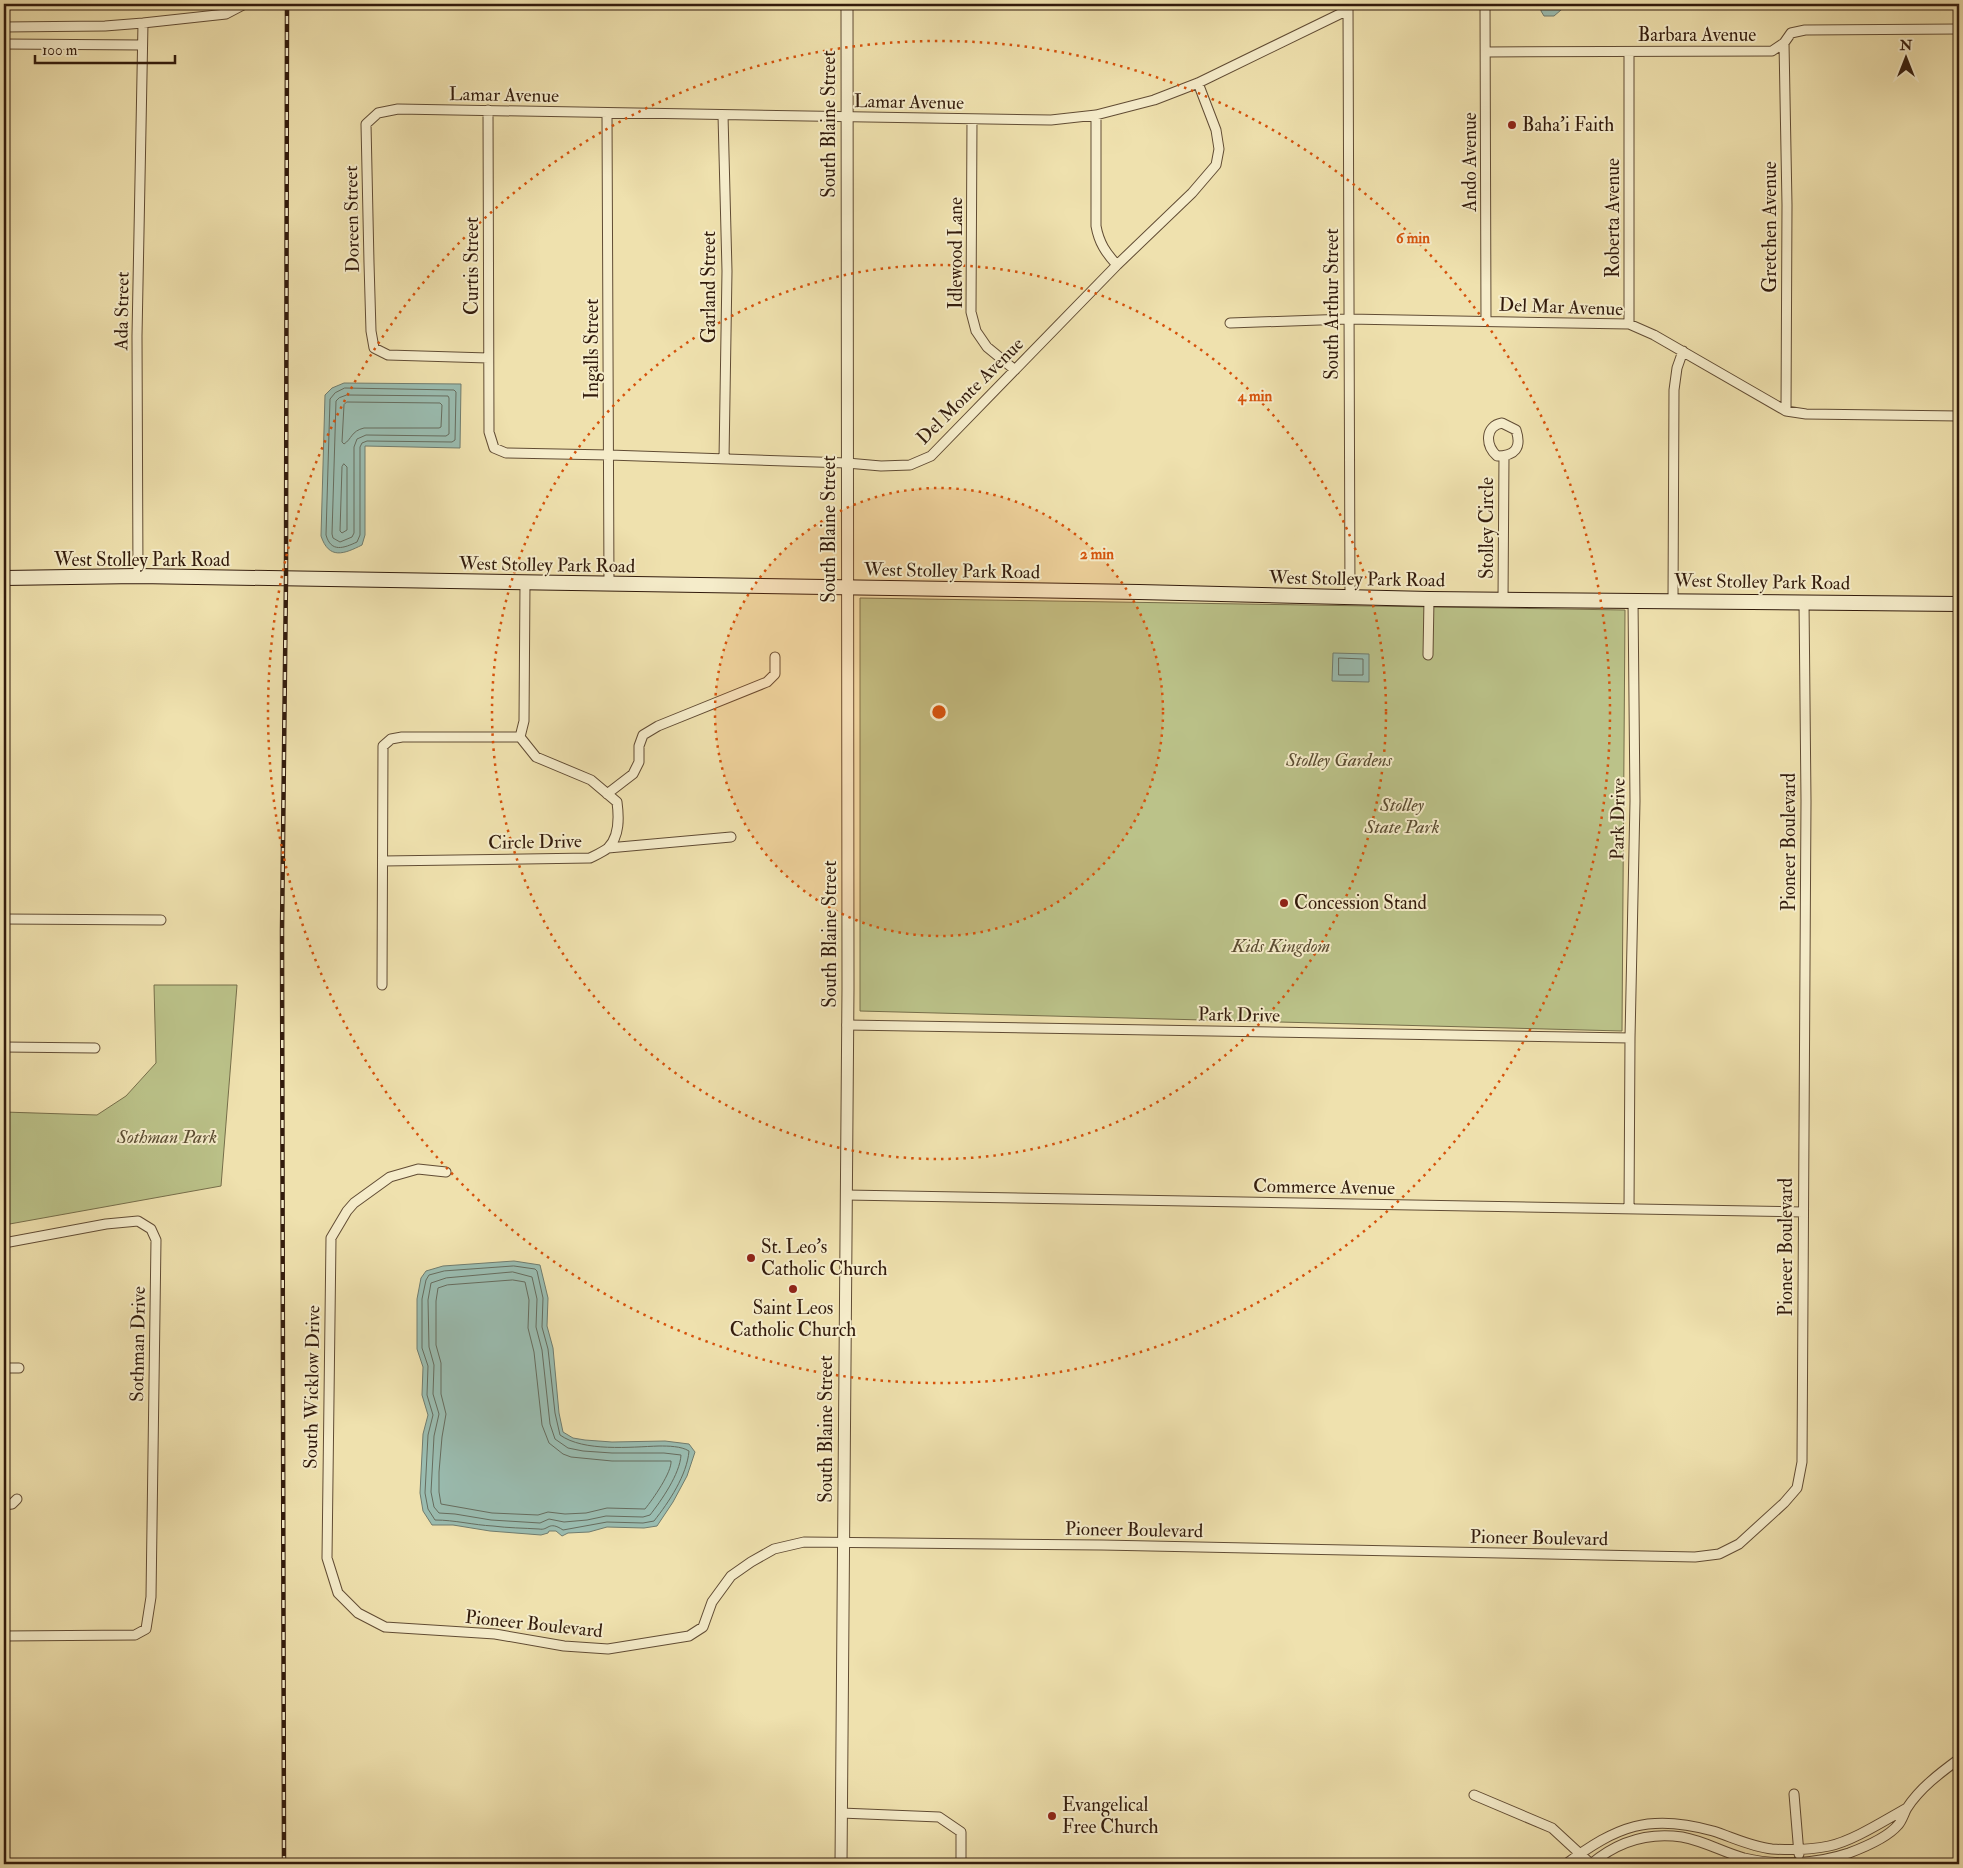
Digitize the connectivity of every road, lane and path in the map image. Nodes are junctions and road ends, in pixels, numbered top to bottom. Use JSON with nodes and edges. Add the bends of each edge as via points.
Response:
{"nodes":[{"id":1,"x":245,"y":4,"type":"edge"},
{"id":2,"x":847,"y":4,"type":"edge"},
{"id":3,"x":1485,"y":4,"type":"edge"},
{"id":4,"x":1349,"y":7,"type":"edge"},
{"id":5,"x":143,"y":23,"type":"junction"},
{"id":6,"x":4,"y":28,"type":"edge"},
{"id":7,"x":1959,"y":29,"type":"edge"},
{"id":8,"x":1784,"y":43,"type":"junction"},
{"id":9,"x":4,"y":44,"type":"edge"},
{"id":10,"x":142,"y":45,"type":"junction"},
{"id":11,"x":1486,"y":52,"type":"junction"},
{"id":12,"x":1630,"y":52,"type":"junction"},
{"id":13,"x":1198,"y":83,"type":"junction"},
{"id":14,"x":488,"y":110,"type":"junction"},
{"id":15,"x":382,"y":112,"type":"joint"},
{"id":16,"x":607,"y":114,"type":"junction"},
{"id":17,"x":723,"y":115,"type":"junction"},
{"id":18,"x":1096,"y":115,"type":"junction"},
{"id":19,"x":847,"y":117,"type":"junction"},
{"id":20,"x":972,"y":119,"type":"junction"},
{"id":21,"x":1117,"y":265,"type":"junction"},
{"id":22,"x":1348,"y":319,"type":"junction"},
{"id":23,"x":1486,"y":321,"type":"junction"},
{"id":24,"x":1230,"y":323,"type":"dead end"},
{"id":25,"x":1629,"y":324,"type":"junction"},
{"id":26,"x":1683,"y":352,"type":"junction"},
{"id":27,"x":488,"y":358,"type":"junction"},
{"id":28,"x":1015,"y":370,"type":"junction"},
{"id":29,"x":1786,"y":411,"type":"junction"},
{"id":30,"x":1959,"y":416,"type":"edge"},
{"id":31,"x":489,"y":422,"type":"joint"},
{"id":32,"x":609,"y":455,"type":"junction"},
{"id":33,"x":1504,"y":456,"type":"dead end"},
{"id":34,"x":724,"y":459,"type":"junction"},
{"id":35,"x":847,"y":463,"type":"junction"},
{"id":36,"x":138,"y":576,"type":"junction"},
{"id":37,"x":4,"y":578,"type":"edge"},
{"id":38,"x":525,"y":583,"type":"junction"},
{"id":39,"x":609,"y":585,"type":"junction"},
{"id":40,"x":847,"y":589,"type":"junction"},
{"id":41,"x":1350,"y":597,"type":"junction"},
{"id":42,"x":1429,"y":599,"type":"junction"},
{"id":43,"x":1503,"y":600,"type":"junction"},
{"id":44,"x":1633,"y":600,"type":"junction"},
{"id":45,"x":1673,"y":600,"type":"junction"},
{"id":46,"x":1804,"y":601,"type":"junction"},
{"id":47,"x":1959,"y":604,"type":"edge"},
{"id":48,"x":1428,"y":655,"type":"dead end"},
{"id":49,"x":775,"y":657,"type":"dead end"},
{"id":50,"x":520,"y":737,"type":"junction"},
{"id":51,"x":607,"y":794,"type":"junction"},
{"id":52,"x":731,"y":837,"type":"dead end"},
{"id":53,"x":608,"y":848,"type":"junction"},
{"id":54,"x":382,"y":861,"type":"junction"},
{"id":55,"x":4,"y":919,"type":"edge"},
{"id":56,"x":161,"y":920,"type":"dead end"},
{"id":57,"x":382,"y":985,"type":"dead end"},
{"id":58,"x":847,"y":1024,"type":"junction"},
{"id":59,"x":1630,"y":1038,"type":"junction"},
{"id":60,"x":4,"y":1047,"type":"edge"},
{"id":61,"x":95,"y":1048,"type":"dead end"},
{"id":62,"x":446,"y":1172,"type":"dead end"},
{"id":63,"x":846,"y":1195,"type":"junction"},
{"id":64,"x":1629,"y":1209,"type":"junction"},
{"id":65,"x":1803,"y":1212,"type":"junction"},
{"id":66,"x":4,"y":1243,"type":"edge"},
{"id":67,"x":4,"y":1368,"type":"edge"},
{"id":68,"x":19,"y":1368,"type":"dead end"},
{"id":69,"x":17,"y":1499,"type":"dead end"},
{"id":70,"x":4,"y":1506,"type":"edge"},
{"id":71,"x":843,"y":1541,"type":"junction"},
{"id":72,"x":412,"y":1628,"type":"joint"},
{"id":73,"x":4,"y":1636,"type":"edge"},
{"id":74,"x":1959,"y":1759,"type":"edge"},
{"id":75,"x":1794,"y":1794,"type":"dead end"},
{"id":76,"x":1474,"y":1795,"type":"dead end"},
{"id":77,"x":1907,"y":1808,"type":"junction"},
{"id":78,"x":841,"y":1813,"type":"junction"},
{"id":79,"x":1799,"y":1849,"type":"junction"},
{"id":80,"x":1580,"y":1854,"type":"junction"},
{"id":81,"x":1800,"y":1862,"type":"junction"},
{"id":82,"x":841,"y":1864,"type":"edge"},
{"id":83,"x":961,"y":1864,"type":"edge"},
{"id":84,"x":1566,"y":1864,"type":"edge"},
{"id":85,"x":1591,"y":1864,"type":"edge"}],
"edges":[{"from":1,"to":5,"type":"street","via":[[226,14]]},
{"from":2,"to":19,"type":"street","name":"South Blaine Street"},
{"from":3,"to":11,"type":"street","name":"Ando Avenue"},
{"from":4,"to":13,"type":"street","name":"Lamar Avenue"},
{"from":4,"to":22,"type":"street","name":"South Arthur Street"},
{"from":5,"to":6,"type":"street"},
{"from":5,"to":10,"type":"street","name":"Ada Street"},
{"from":7,"to":8,"type":"street","name":"Barbara Avenue","via":[[1805,30],[1791,33]]},
{"from":8,"to":12,"type":"street","name":"Barbara Avenue","via":[[1772,51]]},
{"from":8,"to":29,"type":"street","name":"Gretchen Avenue"},
{"from":9,"to":10,"type":"street"},
{"from":10,"to":36,"type":"street","name":"Ada Street","via":[[137,336]]},
{"from":11,"to":12,"type":"street","name":"Barbara Avenue"},
{"from":11,"to":23,"type":"street","name":"Ando Avenue"},
{"from":12,"to":25,"type":"street","name":"Roberta Avenue"},
{"from":13,"to":18,"type":"street","name":"Lamar Avenue","via":[[1154,100]]},
{"from":13,"to":21,"type":"street","name":"Del Monte Avenue","via":[[1216,130],[1219,150],[1216,166]]},
{"from":14,"to":15,"type":"street","name":"Lamar Avenue","via":[[398,109]]},
{"from":14,"to":16,"type":"street","name":"Lamar Avenue"},
{"from":14,"to":27,"type":"street","name":"Curtis Street"},
{"from":15,"to":27,"type":"street","name":"Doreen Street","via":[[366,124],[368,263],[374,348],[388,355]]},
{"from":16,"to":17,"type":"street","name":"Lamar Avenue"},
{"from":16,"to":32,"type":"street","name":"Ingalls Street"},
{"from":17,"to":19,"type":"street","name":"Lamar Avenue"},
{"from":17,"to":34,"type":"street","name":"Garland Street","via":[[727,271]]},
{"from":18,"to":20,"type":"street","name":"Lamar Avenue","via":[[1050,120]]},
{"from":18,"to":21,"type":"street","via":[[1096,226],[1104,251]]},
{"from":19,"to":20,"type":"street","name":"Lamar Avenue"},
{"from":19,"to":35,"type":"street","name":"South Blaine Street"},
{"from":20,"to":28,"type":"street","name":"Idlewood Lane","via":[[971,312],[976,331],[987,346]]},
{"from":21,"to":28,"type":"street","name":"Del Monte Avenue"},
{"from":22,"to":23,"type":"street","name":"Del Mar Avenue"},
{"from":22,"to":24,"type":"street","name":"Del Mar Avenue"},
{"from":22,"to":41,"type":"street","name":"South Arthur Street"},
{"from":23,"to":25,"type":"street","name":"Del Mar Avenue"},
{"from":25,"to":26,"type":"street","name":"Del Mar Avenue"},
{"from":26,"to":29,"type":"street","name":"Del Mar Avenue"},
{"from":26,"to":45,"type":"street","via":[[1674,390]]},
{"from":27,"to":31,"type":"street","name":"Curtis Street"},
{"from":28,"to":35,"type":"street","name":"Del Monte Avenue","via":[[931,456],[910,465]]},
{"from":29,"to":30,"type":"street","name":"Del Mar Avenue"},
{"from":31,"to":32,"type":"street","name":"Del Monte Avenue","via":[[494,448],[506,453]]},
{"from":32,"to":34,"type":"street","name":"Del Monte Avenue"},
{"from":32,"to":39,"type":"street","name":"Ingalls Street"},
{"from":33,"to":43,"type":"street","name":"Stolley Circle"},
{"from":34,"to":35,"type":"street","name":"Del Monte Avenue"},
{"from":35,"to":40,"type":"street","name":"South Blaine Street"},
{"from":36,"to":37,"type":"main road","name":"West Stolley Park Road"},
{"from":36,"to":38,"type":"main road","name":"West Stolley Park Road"},
{"from":38,"to":39,"type":"main road","name":"West Stolley Park Road"},
{"from":38,"to":50,"type":"street","via":[[524,721]]},
{"from":39,"to":40,"type":"main road","name":"West Stolley Park Road"},
{"from":40,"to":41,"type":"main road","name":"West Stolley Park Road"},
{"from":40,"to":58,"type":"street","name":"South Blaine Street"},
{"from":41,"to":42,"type":"main road","name":"West Stolley Park Road"},
{"from":42,"to":43,"type":"main road","name":"West Stolley Park Road"},
{"from":42,"to":48,"type":"street"},
{"from":43,"to":44,"type":"main road","name":"West Stolley Park Road"},
{"from":44,"to":45,"type":"main road","name":"West Stolley Park Road"},
{"from":44,"to":59,"type":"street","name":"Park Drive","via":[[1635,801]]},
{"from":45,"to":46,"type":"main road","name":"West Stolley Park Road"},
{"from":46,"to":47,"type":"main road","name":"West Stolley Park Road"},
{"from":46,"to":65,"type":"street","name":"Pioneer Boulevard"},
{"from":49,"to":51,"type":"street","via":[[775,674],[767,682],[658,726],[643,736],[639,762],[633,774]]},
{"from":50,"to":51,"type":"street","name":"Circle Drive","via":[[536,757],[591,780]]},
{"from":50,"to":54,"type":"street","via":[[402,737],[391,739],[383,746]]},
{"from":51,"to":53,"type":"street","name":"Circle Drive","via":[[617,802],[619,818]]},
{"from":52,"to":53,"type":"street"},
{"from":53,"to":54,"type":"street","name":"Circle Drive","via":[[590,858]]},
{"from":54,"to":57,"type":"street"},
{"from":55,"to":56,"type":"street"},
{"from":58,"to":59,"type":"street","name":"Park Drive"},
{"from":58,"to":63,"type":"street","name":"South Blaine Street"},
{"from":59,"to":64,"type":"street","name":"Park Drive"},
{"from":60,"to":61,"type":"street"},
{"from":62,"to":72,"type":"street","name":"South Wicklow Drive","via":[[418,1169],[390,1177],[354,1203],[331,1238],[327,1558],[338,1593],[358,1613],[385,1627]]},
{"from":63,"to":64,"type":"street","name":"Commerce Avenue"},
{"from":63,"to":71,"type":"street","name":"South Blaine Street"},
{"from":64,"to":65,"type":"street","name":"Commerce Avenue"},
{"from":65,"to":71,"type":"street","name":"Pioneer Boulevard","via":[[1802,1462],[1797,1488],[1739,1544],[1719,1554],[1695,1557]]},
{"from":66,"to":73,"type":"street","name":"Sothman Drive","via":[[138,1221],[151,1229],[156,1240],[151,1597],[146,1629],[135,1635]]},
{"from":67,"to":68,"type":"street"},
{"from":69,"to":70,"type":"street"},
{"from":71,"to":72,"type":"street","name":"Pioneer Boulevard","via":[[804,1542],[774,1549],[751,1562],[731,1576],[712,1602],[702,1627],[680,1638],[608,1649],[564,1646],[495,1634]]},
{"from":71,"to":78,"type":"street","name":"South Blaine Street"},
{"from":74,"to":77,"type":"street","via":[[1934,1778]]},
{"from":75,"to":79,"type":"street"},
{"from":76,"to":80,"type":"street","via":[[1552,1828]]},
{"from":77,"to":79,"type":"street","via":[[1870,1829],[1829,1846]]},
{"from":77,"to":81,"type":"street","via":[[1898,1825],[1878,1840],[1848,1853]]},
{"from":78,"to":82,"type":"street","name":"South Blaine Street"},
{"from":78,"to":83,"type":"street","via":[[939,1817],[961,1832]]},
{"from":79,"to":80,"type":"street","via":[[1770,1849],[1675,1823],[1644,1823],[1592,1844]]},
{"from":79,"to":81,"type":"street"},
{"from":80,"to":84,"type":"street"},
{"from":80,"to":85,"type":"street"},
{"from":81,"to":85,"type":"street","via":[[1775,1863],[1743,1857],[1683,1837],[1650,1836],[1619,1844]]}]}
